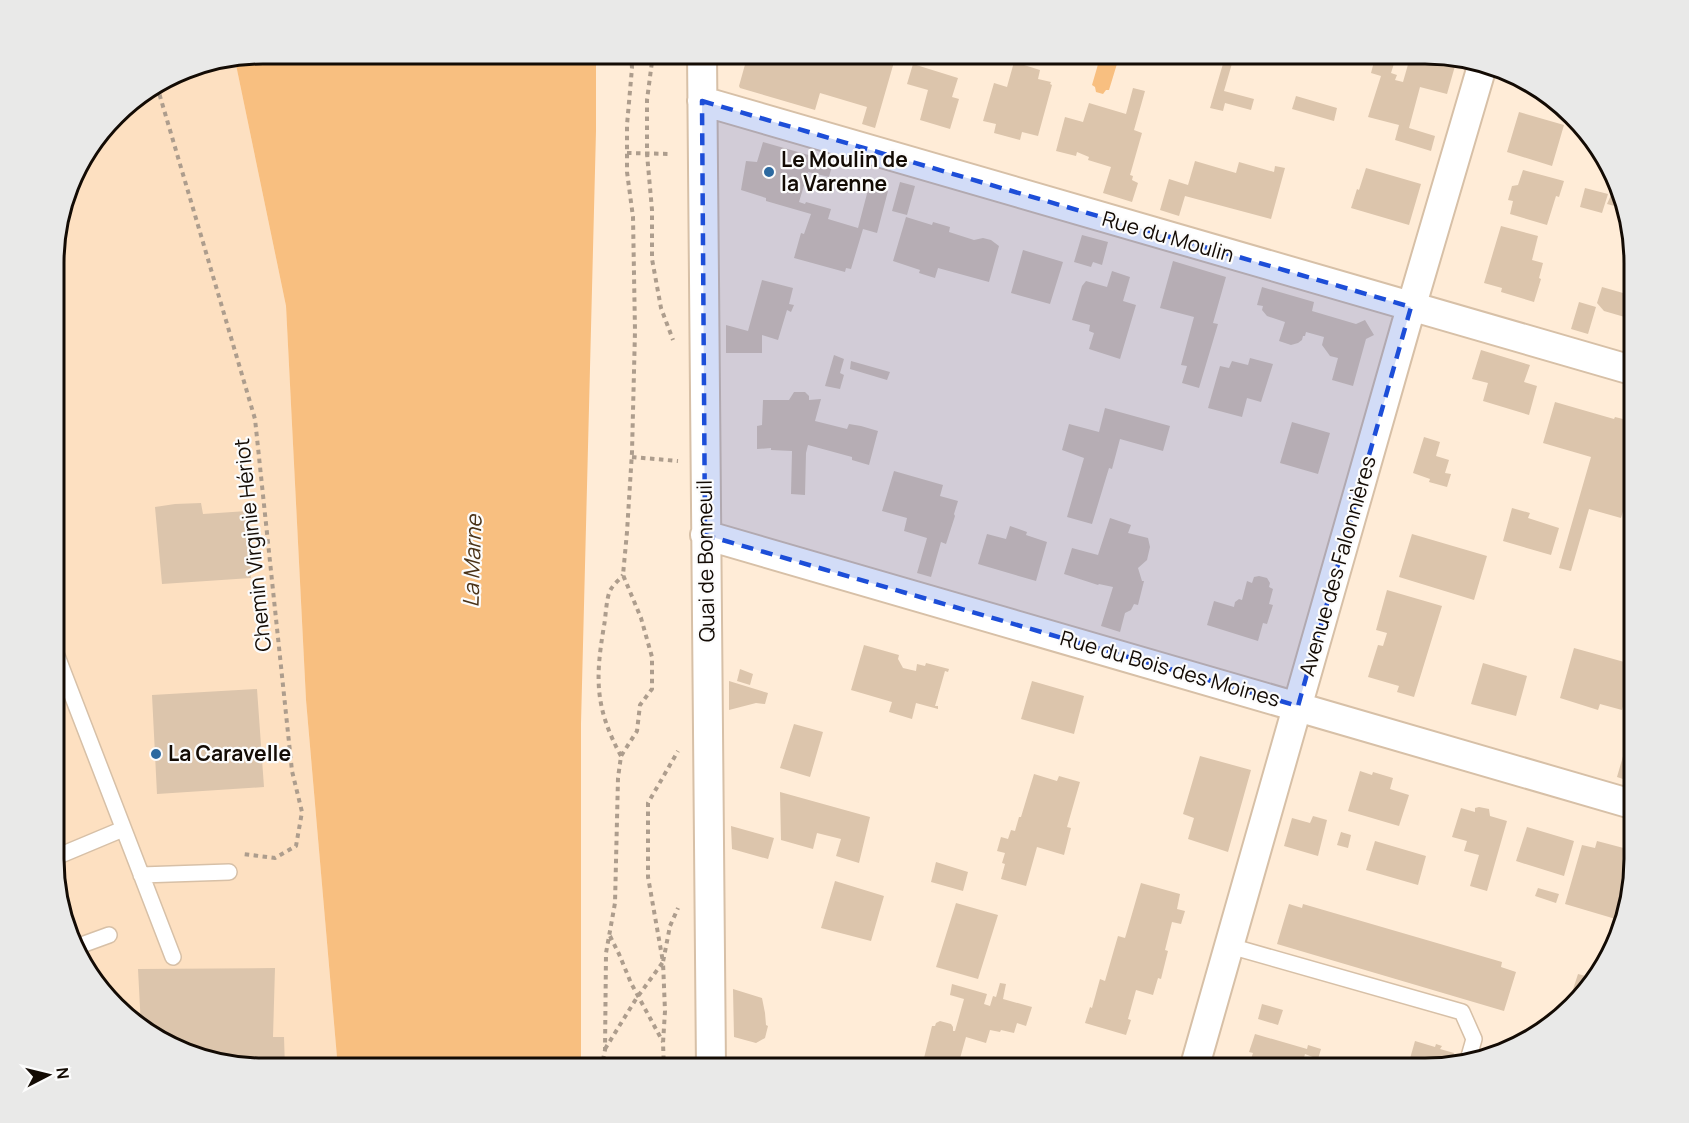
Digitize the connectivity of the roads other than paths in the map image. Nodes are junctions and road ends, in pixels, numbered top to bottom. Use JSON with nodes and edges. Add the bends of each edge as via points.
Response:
{"nodes":[{"id":1,"x":702,"y":65,"type":"edge"},
{"id":2,"x":1480,"y":72,"type":"edge"},
{"id":3,"x":702,"y":101,"type":"junction"},
{"id":4,"x":1411,"y":307,"type":"junction"},
{"id":5,"x":1624,"y":368,"type":"edge"},
{"id":6,"x":705,"y":535,"type":"junction"},
{"id":7,"x":64,"y":674,"type":"edge"},
{"id":8,"x":1298,"y":706,"type":"junction"},
{"id":9,"x":1624,"y":802,"type":"edge"},
{"id":10,"x":123,"y":829,"type":"junction"},
{"id":11,"x":64,"y":854,"type":"edge"},
{"id":12,"x":230,"y":872,"type":"dead end"},
{"id":13,"x":141,"y":875,"type":"junction"},
{"id":14,"x":109,"y":935,"type":"dead end"},
{"id":15,"x":84,"y":944,"type":"edge"},
{"id":16,"x":1230,"y":946,"type":"junction"},
{"id":17,"x":173,"y":957,"type":"dead end"},
{"id":18,"x":1470,"y":1053,"type":"edge"},
{"id":19,"x":711,"y":1058,"type":"edge"},
{"id":20,"x":1197,"y":1058,"type":"edge"}],
"edges":[{"from":1,"to":3,"type":"street","name":"Quai de Bonneuil"},
{"from":2,"to":4,"type":"street","name":"Avenue des Falonnières"},
{"from":3,"to":4,"type":"street","name":"Rue du Moulin"},
{"from":3,"to":6,"type":"street","name":"Quai de Bonneuil"},
{"from":4,"to":5,"type":"street","name":"Rue du Moulin"},
{"from":4,"to":8,"type":"street","name":"Avenue des Falonnières"},
{"from":6,"to":8,"type":"street","name":"Rue du Bois des Moines"},
{"from":6,"to":19,"type":"street","name":"Quai de Bonneuil"},
{"from":7,"to":10,"type":"lane"},
{"from":8,"to":9,"type":"street","name":"Rue du Bois des Moines"},
{"from":8,"to":16,"type":"street","name":"Avenue des Falonnières"},
{"from":10,"to":11,"type":"lane"},
{"from":10,"to":13,"type":"lane"},
{"from":12,"to":13,"type":"lane"},
{"from":13,"to":17,"type":"lane"},
{"from":14,"to":15,"type":"lane"},
{"from":16,"to":18,"type":"lane","via":[[1462,1012],[1474,1039]]},
{"from":16,"to":20,"type":"street","name":"Avenue des Falonnières"}]}
